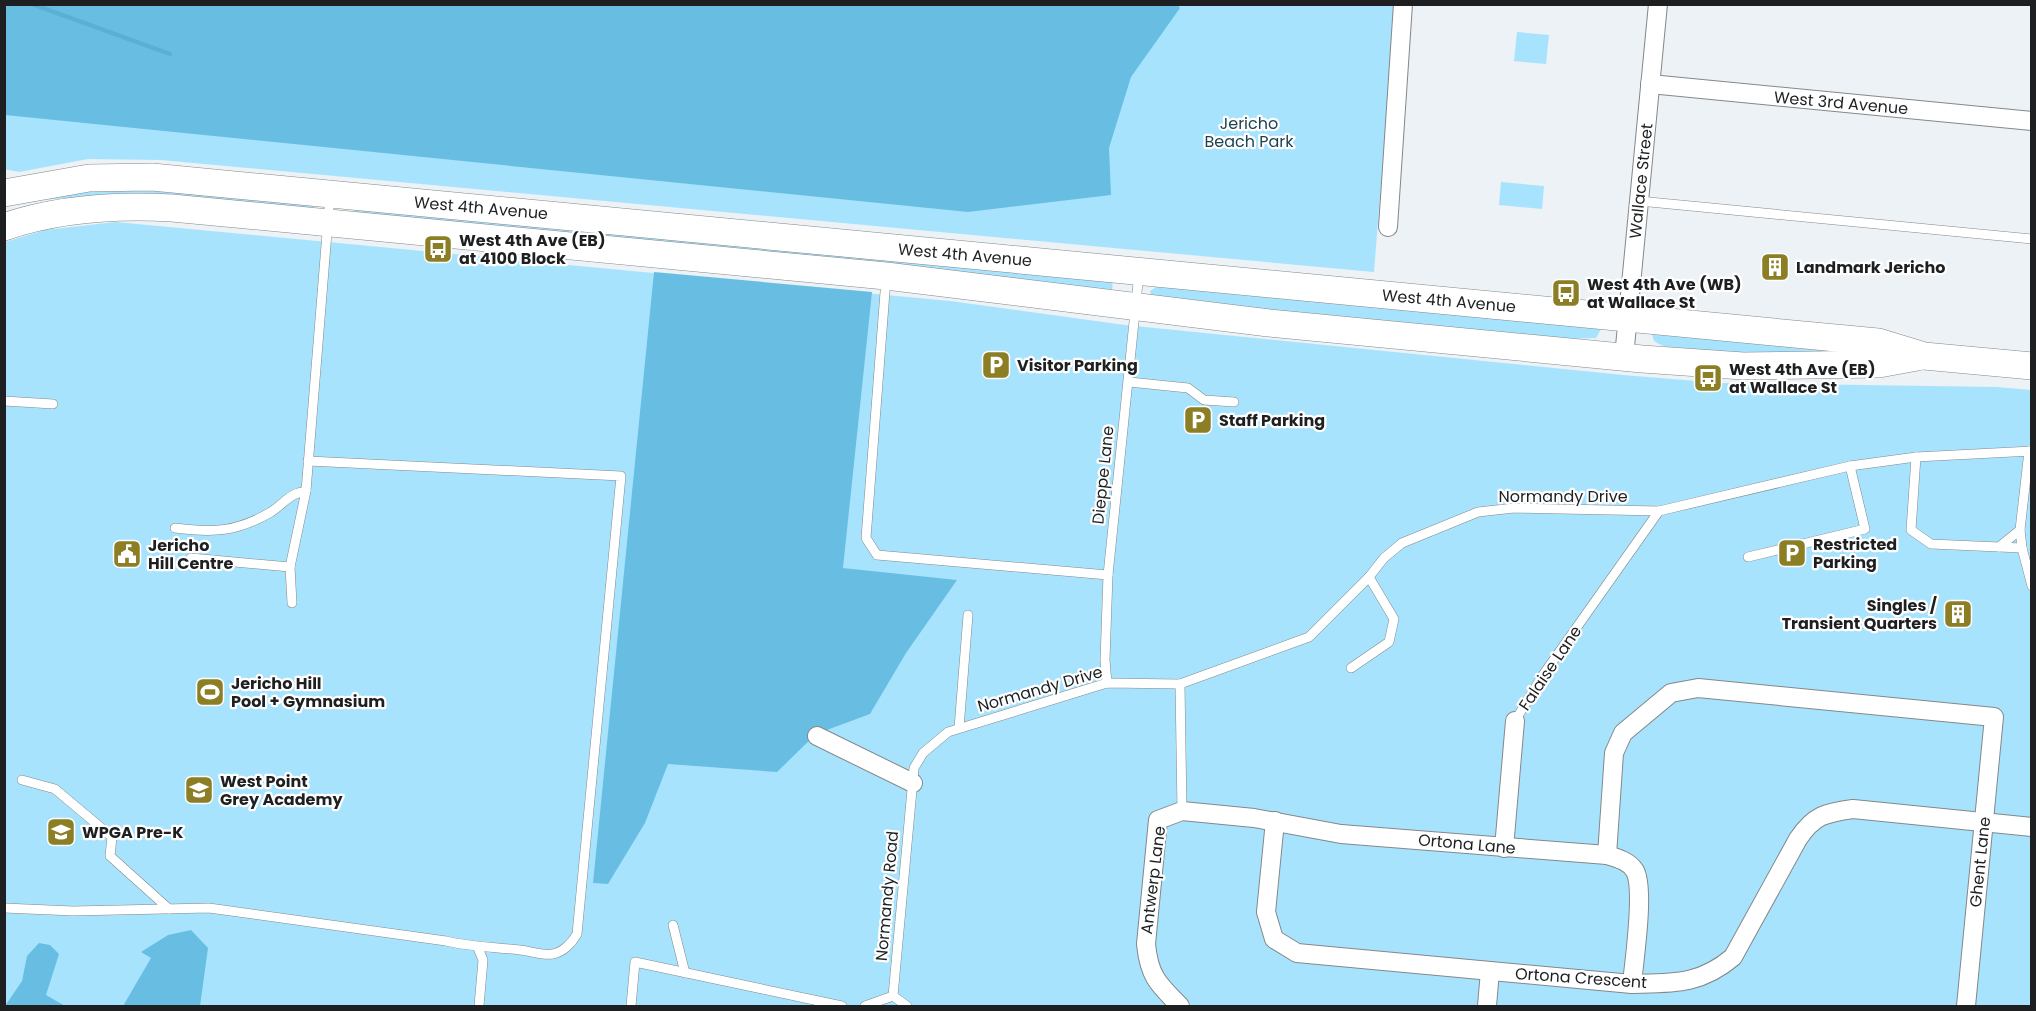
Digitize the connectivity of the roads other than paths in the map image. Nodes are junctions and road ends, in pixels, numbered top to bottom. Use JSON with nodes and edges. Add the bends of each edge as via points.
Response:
{"nodes":[{"id":1,"x":1403,"y":4,"type":"edge"},
{"id":2,"x":1658,"y":4,"type":"edge"},
{"id":3,"x":1650,"y":84,"type":"junction"},
{"id":4,"x":2031,"y":121,"type":"edge"},
{"id":5,"x":4,"y":193,"type":"edge"},
{"id":6,"x":330,"y":194,"type":"junction"},
{"id":7,"x":1639,"y":201,"type":"junction"},
{"id":8,"x":327,"y":222,"type":"junction"},
{"id":9,"x":4,"y":226,"type":"edge"},
{"id":10,"x":1388,"y":227,"type":"dead end"},
{"id":11,"x":2031,"y":239,"type":"edge"},
{"id":12,"x":1140,"y":271,"type":"junction"},
{"id":13,"x":886,"y":276,"type":"junction"},
{"id":14,"x":1136,"y":307,"type":"junction"},
{"id":15,"x":1628,"y":318,"type":"junction"},
{"id":16,"x":1924,"y":356,"type":"junction"},
{"id":17,"x":1624,"y":357,"type":"junction"},
{"id":18,"x":2031,"y":366,"type":"edge"},
{"id":19,"x":1129,"y":382,"type":"junction"},
{"id":20,"x":4,"y":401,"type":"edge"},
{"id":21,"x":1234,"y":402,"type":"dead end"},
{"id":22,"x":53,"y":404,"type":"dead end"},
{"id":23,"x":2030,"y":451,"type":"edge"},
{"id":24,"x":1916,"y":457,"type":"junction"},
{"id":25,"x":308,"y":461,"type":"junction"},
{"id":26,"x":1850,"y":466,"type":"junction"},
{"id":27,"x":306,"y":491,"type":"junction"},
{"id":28,"x":1659,"y":511,"type":"junction"},
{"id":29,"x":175,"y":528,"type":"dead end"},
{"id":30,"x":2020,"y":530,"type":"junction"},
{"id":31,"x":1999,"y":547,"type":"junction"},
{"id":32,"x":2022,"y":548,"type":"junction"},
{"id":33,"x":1748,"y":557,"type":"dead end"},
{"id":34,"x":191,"y":558,"type":"dead end"},
{"id":35,"x":290,"y":567,"type":"junction"},
{"id":36,"x":1108,"y":575,"type":"junction"},
{"id":37,"x":1369,"y":577,"type":"junction"},
{"id":38,"x":2031,"y":586,"type":"edge"},
{"id":39,"x":292,"y":603,"type":"dead end"},
{"id":40,"x":968,"y":615,"type":"dead end"},
{"id":41,"x":1351,"y":668,"type":"dead end"},
{"id":42,"x":1107,"y":683,"type":"junction"},
{"id":43,"x":1180,"y":684,"type":"junction"},
{"id":44,"x":1515,"y":721,"type":"joint"},
{"id":45,"x":958,"y":728,"type":"junction"},
{"id":46,"x":817,"y":736,"type":"dead end"},
{"id":47,"x":914,"y":776,"type":"junction"},
{"id":48,"x":22,"y":780,"type":"dead end"},
{"id":49,"x":1182,"y":811,"type":"junction"},
{"id":50,"x":1275,"y":821,"type":"junction"},
{"id":51,"x":1984,"y":823,"type":"junction"},
{"id":52,"x":2031,"y":827,"type":"edge"},
{"id":53,"x":1504,"y":848,"type":"junction"},
{"id":54,"x":1607,"y":855,"type":"junction"},
{"id":55,"x":4,"y":908,"type":"edge"},
{"id":56,"x":169,"y":909,"type":"junction"},
{"id":57,"x":673,"y":925,"type":"dead end"},
{"id":58,"x":478,"y":948,"type":"junction"},
{"id":59,"x":1490,"y":971,"type":"junction"},
{"id":60,"x":685,"y":973,"type":"junction"},
{"id":61,"x":1632,"y":984,"type":"junction"},
{"id":62,"x":893,"y":996,"type":"junction"},
{"id":63,"x":479,"y":1006,"type":"edge"},
{"id":64,"x":631,"y":1006,"type":"edge"},
{"id":65,"x":842,"y":1006,"type":"edge"},
{"id":66,"x":864,"y":1006,"type":"edge"},
{"id":67,"x":907,"y":1006,"type":"edge"},
{"id":68,"x":1180,"y":1006,"type":"edge"},
{"id":69,"x":1487,"y":1006,"type":"edge"},
{"id":70,"x":1966,"y":1006,"type":"edge"}],
"edges":[{"from":1,"to":10,"type":"street"},
{"from":2,"to":3,"type":"street","name":"Wallace Street"},
{"from":3,"to":4,"type":"street","name":"West 3rd Avenue"},
{"from":3,"to":7,"type":"street","name":"Wallace Street"},
{"from":5,"to":6,"type":"main road","name":"West 4th Avenue","via":[[89,178],[152,177]]},
{"from":6,"to":8,"type":"lane"},
{"from":6,"to":12,"type":"main road","name":"West 4th Avenue"},
{"from":7,"to":11,"type":"lane"},
{"from":7,"to":15,"type":"street","name":"Wallace Street"},
{"from":8,"to":9,"type":"main road","name":"West 4th Avenue","via":[[124,205]]},
{"from":8,"to":13,"type":"main road","name":"West 4th Avenue"},
{"from":8,"to":25,"type":"lane"},
{"from":12,"to":14,"type":"lane","name":"Dieppe Lane"},
{"from":12,"to":15,"type":"main road","name":"West 4th Avenue"},
{"from":13,"to":14,"type":"main road","name":"West 4th Avenue"},
{"from":13,"to":36,"type":"lane","via":[[866,538],[878,555]]},
{"from":14,"to":17,"type":"main road","name":"West 4th Avenue"},
{"from":14,"to":19,"type":"lane","name":"Dieppe Lane"},
{"from":15,"to":16,"type":"main road","name":"West 4th Avenue","via":[[1878,342]]},
{"from":15,"to":17,"type":"street","name":"Wallace Street"},
{"from":16,"to":17,"type":"main road","name":"West 4th Avenue","via":[[1879,364],[1743,366]]},
{"from":16,"to":18,"type":"main road","name":"West 4th Avenue"},
{"from":19,"to":21,"type":"lane","via":[[1188,388],[1204,400]]},
{"from":19,"to":36,"type":"lane","name":"Dieppe Lane"},
{"from":20,"to":22,"type":"lane"},
{"from":23,"to":24,"type":"lane","name":"Normandy Drive"},
{"from":23,"to":30,"type":"lane"},
{"from":24,"to":26,"type":"lane","name":"Normandy Drive"},
{"from":24,"to":31,"type":"lane","via":[[1911,531],[1931,543]]},
{"from":25,"to":27,"type":"lane"},
{"from":25,"to":58,"type":"lane","via":[[621,476],[577,934],[555,954]]},
{"from":26,"to":28,"type":"lane","name":"Normandy Drive"},
{"from":26,"to":33,"type":"lane","via":[[1864,529]]},
{"from":27,"to":29,"type":"lane","via":[[292,494],[272,511],[221,532]]},
{"from":27,"to":35,"type":"lane"},
{"from":28,"to":37,"type":"lane","name":"Normandy Drive","via":[[1514,508],[1478,512],[1402,543]]},
{"from":28,"to":44,"type":"lane","name":"Falaise Lane"},
{"from":30,"to":31,"type":"lane"},
{"from":30,"to":32,"type":"lane"},
{"from":31,"to":32,"type":"lane"},
{"from":32,"to":38,"type":"lane"},
{"from":34,"to":35,"type":"lane"},
{"from":35,"to":39,"type":"lane"},
{"from":36,"to":42,"type":"lane","name":"Dieppe Lane"},
{"from":37,"to":41,"type":"lane","via":[[1394,619],[1392,631],[1389,642]]},
{"from":37,"to":43,"type":"lane","name":"Normandy Drive","via":[[1310,637]]},
{"from":40,"to":45,"type":"lane"},
{"from":42,"to":43,"type":"lane","name":"Normandy Drive"},
{"from":42,"to":45,"type":"lane","name":"Normandy Drive"},
{"from":43,"to":49,"type":"lane","name":"Antwerp Lane"},
{"from":44,"to":53,"type":"street","name":"Falaise Lane"},
{"from":45,"to":47,"type":"lane","name":"Normandy Drive","via":[[923,753]]},
{"from":46,"to":47,"type":"street"},
{"from":47,"to":62,"type":"lane","name":"Normandy Road"},
{"from":48,"to":56,"type":"lane","via":[[55,789],[112,837],[110,856]]},
{"from":49,"to":50,"type":"street","name":"Ortona Lane"},
{"from":49,"to":68,"type":"street","name":"Antwerp Lane","via":[[1158,820],[1146,944],[1155,981]]},
{"from":50,"to":53,"type":"street","name":"Ortona Lane","via":[[1341,834]]},
{"from":50,"to":59,"type":"street","name":"Ortona Crescent","via":[[1266,912],[1274,939],[1297,953]]},
{"from":51,"to":52,"type":"street","name":"Ortona Crescent"},
{"from":51,"to":54,"type":"street","name":"Ghent Lane","via":[[1994,717],[1698,688],[1677,691],[1618,741]]},
{"from":51,"to":61,"type":"street","name":"Ortona Crescent","via":[[1853,809],[1827,813],[1809,822],[1733,957],[1716,971],[1686,983]]},
{"from":51,"to":70,"type":"street","name":"Ghent Lane"},
{"from":53,"to":54,"type":"street","name":"Ortona Lane"},
{"from":54,"to":61,"type":"street","name":"Ortona Lane","via":[[1624,861],[1635,871],[1639,890]]},
{"from":55,"to":56,"type":"lane"},
{"from":56,"to":58,"type":"lane","via":[[209,908]]},
{"from":57,"to":60,"type":"lane"},
{"from":58,"to":63,"type":"lane","via":[[483,960]]},
{"from":59,"to":61,"type":"street","name":"Ortona Crescent"},
{"from":59,"to":69,"type":"street"},
{"from":60,"to":64,"type":"lane","via":[[635,962]]},
{"from":60,"to":65,"type":"lane"},
{"from":62,"to":66,"type":"lane"},
{"from":62,"to":67,"type":"lane"}]}
